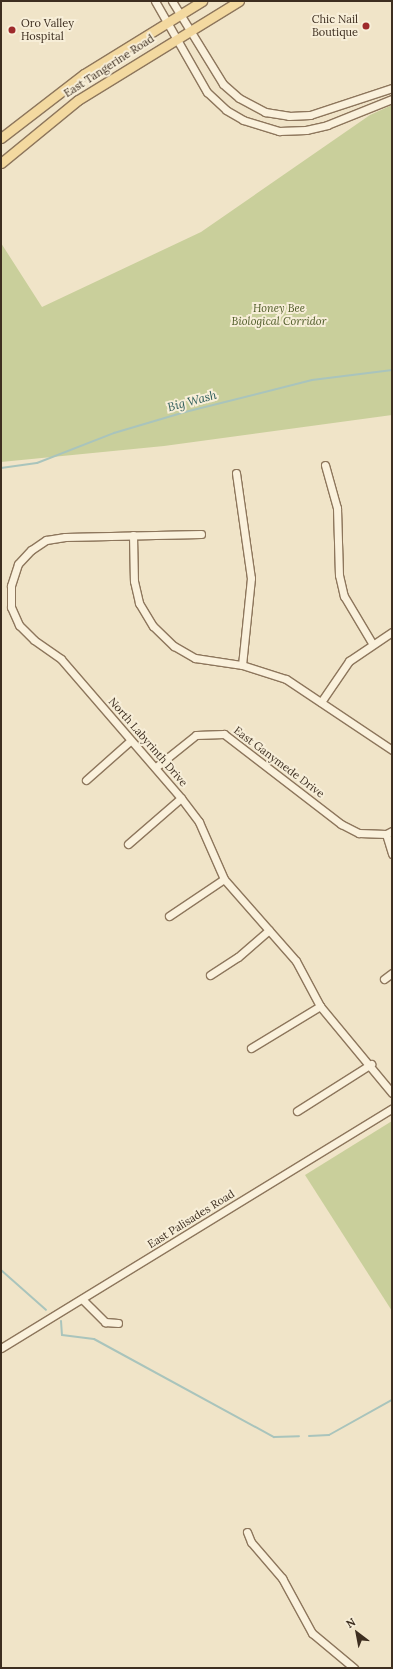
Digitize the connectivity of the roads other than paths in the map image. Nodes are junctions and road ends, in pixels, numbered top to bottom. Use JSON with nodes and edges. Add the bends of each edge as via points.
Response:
{"nodes":[{"id":1,"x":156,"y":1,"type":"edge"},
{"id":2,"x":172,"y":1,"type":"edge"},
{"id":3,"x":202,"y":1,"type":"edge"},
{"id":4,"x":239,"y":1,"type":"edge"},
{"id":5,"x":180,"y":15,"type":"junction"},
{"id":6,"x":167,"y":23,"type":"junction"},
{"id":7,"x":189,"y":31,"type":"junction"},
{"id":8,"x":175,"y":39,"type":"junction"},
{"id":9,"x":392,"y":88,"type":"edge"},
{"id":10,"x":392,"y":99,"type":"edge"},
{"id":11,"x":1,"y":138,"type":"edge"},
{"id":12,"x":1,"y":163,"type":"edge"},
{"id":13,"x":325,"y":465,"type":"dead end"},
{"id":14,"x":236,"y":473,"type":"dead end"},
{"id":15,"x":201,"y":534,"type":"dead end"},
{"id":16,"x":133,"y":535,"type":"junction"},
{"id":17,"x":392,"y":632,"type":"edge"},
{"id":18,"x":372,"y":643,"type":"junction"},
{"id":19,"x":242,"y":665,"type":"junction"},
{"id":20,"x":321,"y":702,"type":"junction"},
{"id":21,"x":130,"y":741,"type":"junction"},
{"id":22,"x":392,"y":750,"type":"edge"},
{"id":23,"x":156,"y":767,"type":"junction"},
{"id":24,"x":86,"y":780,"type":"dead end"},
{"id":25,"x":181,"y":798,"type":"junction"},
{"id":26,"x":389,"y":832,"type":"edge"},
{"id":27,"x":128,"y":844,"type":"dead end"},
{"id":28,"x":392,"y":854,"type":"edge"},
{"id":29,"x":224,"y":879,"type":"junction"},
{"id":30,"x":169,"y":916,"type":"dead end"},
{"id":31,"x":269,"y":930,"type":"junction"},
{"id":32,"x":392,"y":972,"type":"edge"},
{"id":33,"x":210,"y":975,"type":"dead end"},
{"id":34,"x":384,"y":979,"type":"dead end"},
{"id":35,"x":320,"y":1006,"type":"junction"},
{"id":36,"x":251,"y":1048,"type":"dead end"},
{"id":37,"x":371,"y":1064,"type":"junction"},
{"id":38,"x":392,"y":1093,"type":"edge"},
{"id":39,"x":392,"y":1108,"type":"edge"},
{"id":40,"x":297,"y":1110,"type":"dead end"},
{"id":41,"x":82,"y":1299,"type":"junction"},
{"id":42,"x":118,"y":1323,"type":"dead end"},
{"id":43,"x":1,"y":1348,"type":"edge"},
{"id":44,"x":247,"y":1532,"type":"dead end"},
{"id":45,"x":344,"y":1666,"type":"edge"},
{"id":46,"x":354,"y":1668,"type":"edge"}],
"edges":[{"from":1,"to":6,"type":"street"},
{"from":2,"to":5,"type":"street"},
{"from":3,"to":5,"type":"main road","name":"East Tangerine Road"},
{"from":4,"to":7,"type":"main road","name":"East Tangerine Road"},
{"from":5,"to":6,"type":"main road","name":"East Tangerine Road"},
{"from":5,"to":7,"type":"street"},
{"from":6,"to":8,"type":"street"},
{"from":6,"to":11,"type":"main road","name":"East Tangerine Road","via":[[68,85]]},
{"from":7,"to":8,"type":"main road","name":"East Tangerine Road"},
{"from":7,"to":9,"type":"street","via":[[223,84],[239,98],[265,112],[289,116],[310,115]]},
{"from":8,"to":10,"type":"street","via":[[212,98],[234,116],[260,126],[287,131],[317,128]]},
{"from":8,"to":12,"type":"main road","name":"East Tangerine Road","via":[[78,100]]},
{"from":13,"to":18,"type":"street","via":[[337,508],[339,576],[344,596]]},
{"from":14,"to":19,"type":"street","via":[[251,578]]},
{"from":15,"to":16,"type":"street","name":"North Labyrinth Drive"},
{"from":16,"to":19,"type":"street","via":[[134,581],[139,603],[153,626],[174,646],[195,658]]},
{"from":16,"to":21,"type":"street","name":"North Labyrinth Drive","via":[[46,540],[31,550],[18,564],[11,586],[11,607],[19,625],[34,640],[61,659]]},
{"from":17,"to":18,"type":"street"},
{"from":18,"to":20,"type":"street","via":[[349,661]]},
{"from":19,"to":20,"type":"street","via":[[286,679]]},
{"from":20,"to":22,"type":"street"},
{"from":21,"to":23,"type":"street","name":"North Labyrinth Drive"},
{"from":21,"to":24,"type":"street"},
{"from":23,"to":25,"type":"street","name":"North Labyrinth Drive"},
{"from":23,"to":26,"type":"street","name":"East Ganymede Drive","via":[[196,735],[224,734],[341,824],[359,833]]},
{"from":25,"to":27,"type":"street"},
{"from":25,"to":29,"type":"street","name":"North Labyrinth Drive","via":[[199,822]]},
{"from":26,"to":28,"type":"street"},
{"from":29,"to":30,"type":"street"},
{"from":29,"to":31,"type":"street","name":"North Labyrinth Drive"},
{"from":31,"to":33,"type":"street","via":[[238,957]]},
{"from":31,"to":35,"type":"street","name":"North Labyrinth Drive","via":[[296,961]]},
{"from":32,"to":34,"type":"street"},
{"from":35,"to":36,"type":"street"},
{"from":35,"to":37,"type":"street","name":"North Labyrinth Drive"},
{"from":37,"to":38,"type":"street","name":"North Labyrinth Drive"},
{"from":37,"to":40,"type":"street"},
{"from":39,"to":41,"type":"street","name":"East Palisades Road"},
{"from":41,"to":42,"type":"street","via":[[104,1322]]},
{"from":41,"to":43,"type":"street","name":"East Palisades Road"},
{"from":44,"to":45,"type":"street","via":[[251,1542],[282,1578],[312,1633]]},
{"from":45,"to":46,"type":"street"}]}
